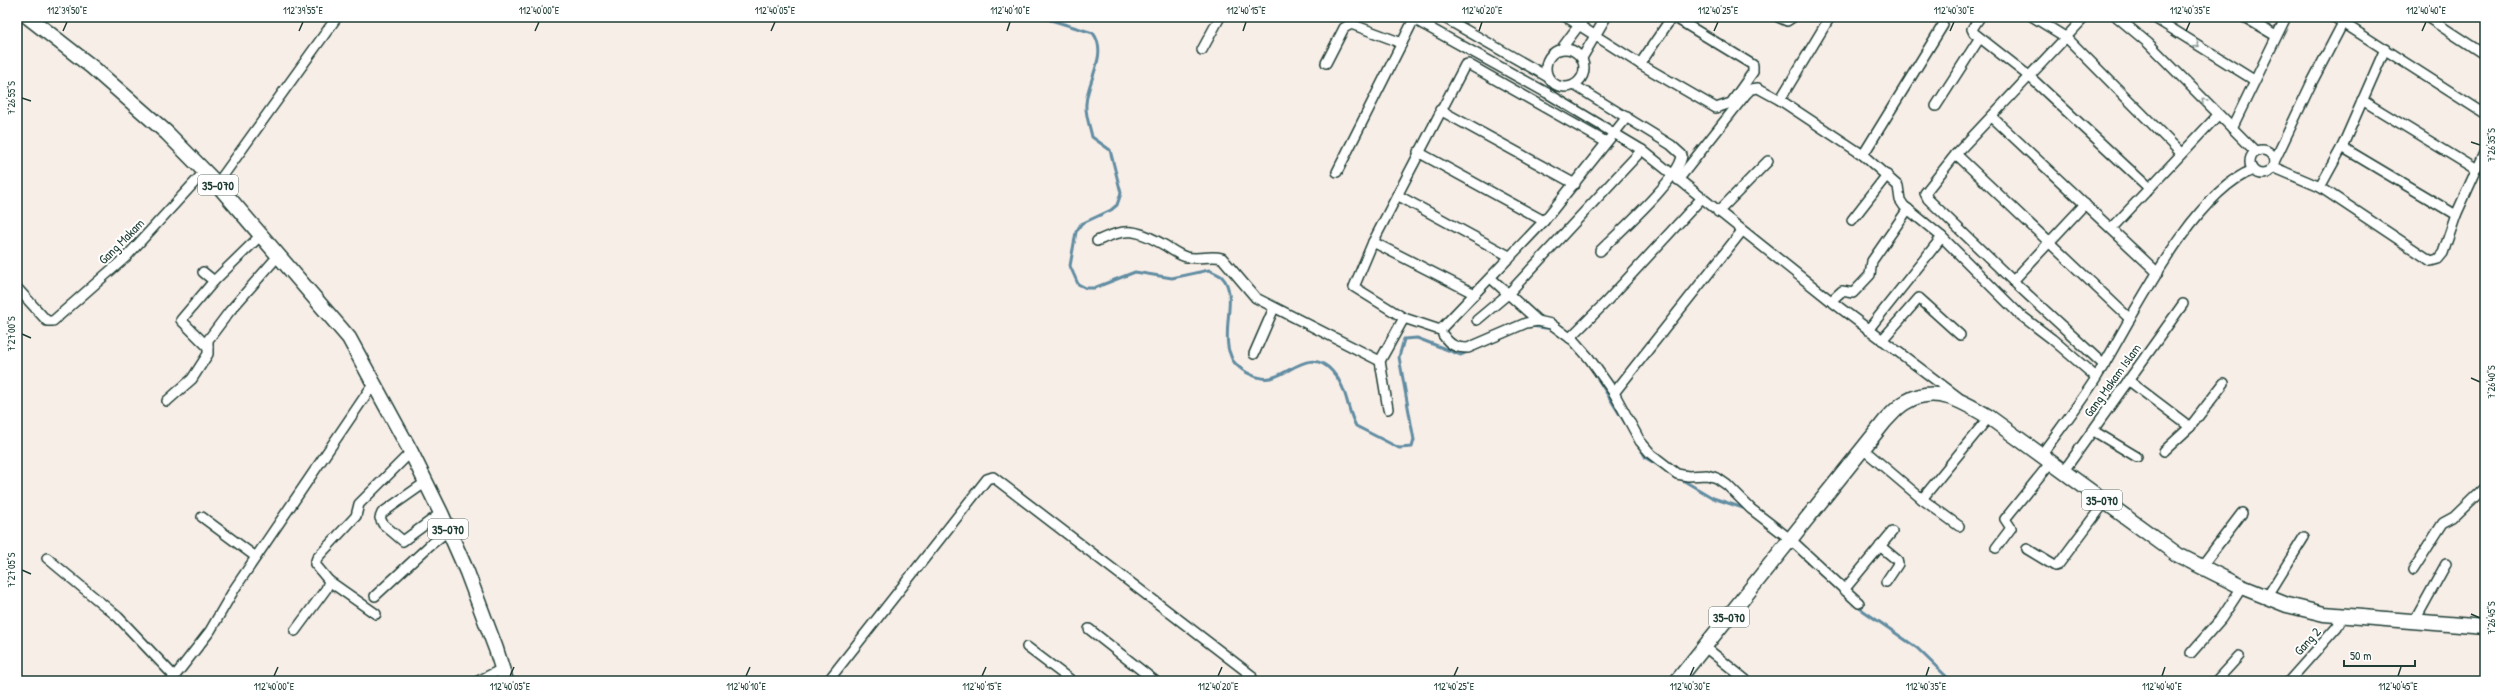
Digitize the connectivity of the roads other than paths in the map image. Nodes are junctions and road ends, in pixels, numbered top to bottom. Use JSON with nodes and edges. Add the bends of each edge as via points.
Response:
{"nodes":[{"id":1,"x":28,"y":17,"type":"edge"},
{"id":2,"x":337,"y":17,"type":"edge"},
{"id":3,"x":1220,"y":17,"type":"edge"},
{"id":4,"x":1566,"y":17,"type":"edge"},
{"id":5,"x":1585,"y":17,"type":"edge"},
{"id":6,"x":1606,"y":17,"type":"edge"},
{"id":7,"x":1673,"y":17,"type":"edge"},
{"id":8,"x":1778,"y":17,"type":"edge"},
{"id":9,"x":1793,"y":17,"type":"edge"},
{"id":10,"x":1830,"y":17,"type":"edge"},
{"id":11,"x":1910,"y":17,"type":"edge"},
{"id":12,"x":1913,"y":17,"type":"edge"},
{"id":13,"x":1980,"y":17,"type":"edge"},
{"id":14,"x":2033,"y":17,"type":"edge"},
{"id":15,"x":2085,"y":17,"type":"edge"},
{"id":16,"x":2117,"y":17,"type":"edge"},
{"id":17,"x":2152,"y":17,"type":"edge"},
{"id":18,"x":2244,"y":17,"type":"edge"},
{"id":19,"x":2286,"y":17,"type":"edge"},
{"id":20,"x":2334,"y":17,"type":"edge"},
{"id":21,"x":2427,"y":17,"type":"edge"},
{"id":22,"x":1412,"y":18,"type":"edge"},
{"id":23,"x":1446,"y":19,"type":"edge"},
{"id":24,"x":2345,"y":20,"type":"edge"},
{"id":25,"x":1580,"y":25,"type":"junction"},
{"id":26,"x":1943,"y":25,"type":"dead end"},
{"id":27,"x":1441,"y":34,"type":"junction"},
{"id":28,"x":1595,"y":34,"type":"junction"},
{"id":29,"x":2276,"y":36,"type":"junction"},
{"id":30,"x":2067,"y":38,"type":"junction"},
{"id":31,"x":1979,"y":39,"type":"junction"},
{"id":32,"x":1402,"y":43,"type":"junction"},
{"id":33,"x":1562,"y":48,"type":"junction"},
{"id":34,"x":2386,"y":49,"type":"junction"},
{"id":35,"x":1202,"y":50,"type":"dead end"},
{"id":36,"x":2485,"y":55,"type":"edge"},
{"id":37,"x":1582,"y":58,"type":"junction"},
{"id":38,"x":1326,"y":63,"type":"dead end"},
{"id":39,"x":1640,"y":64,"type":"junction"},
{"id":40,"x":2030,"y":77,"type":"junction"},
{"id":41,"x":1551,"y":80,"type":"junction"},
{"id":42,"x":2254,"y":80,"type":"junction"},
{"id":43,"x":1574,"y":85,"type":"junction"},
{"id":44,"x":1548,"y":93,"type":"junction"},
{"id":45,"x":1780,"y":100,"type":"junction"},
{"id":46,"x":2362,"y":100,"type":"junction"},
{"id":47,"x":1936,"y":106,"type":"dead end"},
{"id":48,"x":1440,"y":110,"type":"junction"},
{"id":49,"x":2485,"y":114,"type":"edge"},
{"id":50,"x":2218,"y":115,"type":"junction"},
{"id":51,"x":1627,"y":117,"type":"junction"},
{"id":52,"x":1992,"y":117,"type":"junction"},
{"id":53,"x":2232,"y":128,"type":"junction"},
{"id":54,"x":1615,"y":133,"type":"junction"},
{"id":55,"x":1606,"y":142,"type":"junction"},
{"id":56,"x":2342,"y":147,"type":"junction"},
{"id":57,"x":1642,"y":150,"type":"junction"},
{"id":58,"x":2485,"y":151,"type":"edge"},
{"id":59,"x":1418,"y":152,"type":"junction"},
{"id":60,"x":2256,"y":152,"type":"junction"},
{"id":61,"x":2181,"y":153,"type":"junction"},
{"id":62,"x":1956,"y":154,"type":"junction"},
{"id":63,"x":1863,"y":156,"type":"junction"},
{"id":64,"x":1768,"y":161,"type":"dead end"},
{"id":65,"x":2274,"y":164,"type":"junction"},
{"id":66,"x":2475,"y":169,"type":"junction"},
{"id":67,"x":2253,"y":170,"type":"junction"},
{"id":68,"x":205,"y":171,"type":"junction"},
{"id":69,"x":1336,"y":172,"type":"dead end"},
{"id":70,"x":1887,"y":175,"type":"junction"},
{"id":71,"x":1676,"y":178,"type":"junction"},
{"id":72,"x":217,"y":184,"type":"junction"},
{"id":73,"x":1575,"y":184,"type":"junction"},
{"id":74,"x":2148,"y":187,"type":"junction"},
{"id":75,"x":2320,"y":187,"type":"junction"},
{"id":76,"x":1397,"y":195,"type":"junction"},
{"id":77,"x":1701,"y":199,"type":"junction"},
{"id":78,"x":2085,"y":204,"type":"junction"},
{"id":79,"x":1908,"y":209,"type":"junction"},
{"id":80,"x":1718,"y":212,"type":"junction"},
{"id":81,"x":2456,"y":215,"type":"junction"},
{"id":82,"x":1852,"y":220,"type":"dead end"},
{"id":83,"x":1544,"y":221,"type":"junction"},
{"id":84,"x":2112,"y":228,"type":"junction"},
{"id":85,"x":1742,"y":231,"type":"junction"},
{"id":86,"x":261,"y":235,"type":"junction"},
{"id":87,"x":1942,"y":237,"type":"junction"},
{"id":88,"x":1097,"y":241,"type":"dead end"},
{"id":89,"x":2051,"y":241,"type":"junction"},
{"id":90,"x":1373,"y":242,"type":"junction"},
{"id":91,"x":1600,"y":251,"type":"dead end"},
{"id":92,"x":278,"y":256,"type":"junction"},
{"id":93,"x":1511,"y":258,"type":"junction"},
{"id":94,"x":203,"y":272,"type":"dead end"},
{"id":95,"x":2158,"y":273,"type":"junction"},
{"id":96,"x":214,"y":281,"type":"junction"},
{"id":97,"x":1494,"y":281,"type":"dead end"},
{"id":98,"x":2013,"y":282,"type":"junction"},
{"id":99,"x":17,"y":288,"type":"edge"},
{"id":100,"x":1475,"y":294,"type":"junction"},
{"id":101,"x":1508,"y":294,"type":"junction"},
{"id":102,"x":1831,"y":301,"type":"junction"},
{"id":103,"x":2183,"y":304,"type":"dead end"},
{"id":104,"x":1274,"y":308,"type":"junction"},
{"id":105,"x":1404,"y":318,"type":"junction"},
{"id":106,"x":2130,"y":319,"type":"junction"},
{"id":107,"x":1477,"y":320,"type":"dead end"},
{"id":108,"x":1538,"y":322,"type":"junction"},
{"id":109,"x":1868,"y":330,"type":"junction"},
{"id":110,"x":1443,"y":335,"type":"dead end"},
{"id":111,"x":1960,"y":335,"type":"dead end"},
{"id":112,"x":1570,"y":338,"type":"junction"},
{"id":113,"x":1882,"y":340,"type":"junction"},
{"id":114,"x":208,"y":346,"type":"junction"},
{"id":115,"x":1254,"y":354,"type":"dead end"},
{"id":116,"x":1380,"y":361,"type":"junction"},
{"id":117,"x":2104,"y":365,"type":"junction"},
{"id":118,"x":2096,"y":378,"type":"junction"},
{"id":119,"x":2128,"y":380,"type":"junction"},
{"id":120,"x":2224,"y":383,"type":"dead end"},
{"id":121,"x":374,"y":384,"type":"junction"},
{"id":122,"x":1614,"y":393,"type":"junction"},
{"id":123,"x":167,"y":401,"type":"dead end"},
{"id":124,"x":1964,"y":401,"type":"junction"},
{"id":125,"x":1388,"y":408,"type":"dead end"},
{"id":126,"x":1989,"y":417,"type":"junction"},
{"id":127,"x":2190,"y":427,"type":"junction"},
{"id":128,"x":2092,"y":430,"type":"junction"},
{"id":129,"x":1863,"y":449,"type":"junction"},
{"id":130,"x":2164,"y":451,"type":"dead end"},
{"id":131,"x":411,"y":452,"type":"junction"},
{"id":132,"x":2137,"y":457,"type":"dead end"},
{"id":133,"x":2046,"y":459,"type":"junction"},
{"id":134,"x":2063,"y":472,"type":"junction"},
{"id":135,"x":426,"y":482,"type":"junction"},
{"id":136,"x":2485,"y":487,"type":"edge"},
{"id":137,"x":1922,"y":499,"type":"junction"},
{"id":138,"x":2105,"y":502,"type":"junction"},
{"id":139,"x":441,"y":513,"type":"junction"},
{"id":140,"x":2242,"y":513,"type":"dead end"},
{"id":141,"x":202,"y":517,"type":"dead end"},
{"id":142,"x":1959,"y":526,"type":"dead end"},
{"id":143,"x":449,"y":530,"type":"junction"},
{"id":144,"x":1892,"y":532,"type":"dead end"},
{"id":145,"x":2304,"y":537,"type":"dead end"},
{"id":146,"x":1786,"y":544,"type":"junction"},
{"id":147,"x":1880,"y":546,"type":"junction"},
{"id":148,"x":1996,"y":548,"type":"dead end"},
{"id":149,"x":2027,"y":549,"type":"dead end"},
{"id":150,"x":256,"y":557,"type":"junction"},
{"id":151,"x":47,"y":558,"type":"dead end"},
{"id":152,"x":2446,"y":564,"type":"dead end"},
{"id":153,"x":2201,"y":567,"type":"junction"},
{"id":154,"x":2413,"y":570,"type":"dead end"},
{"id":155,"x":329,"y":581,"type":"junction"},
{"id":156,"x":1886,"y":582,"type":"dead end"},
{"id":157,"x":2242,"y":587,"type":"junction"},
{"id":158,"x":1844,"y":590,"type":"junction"},
{"id":159,"x":375,"y":596,"type":"dead end"},
{"id":160,"x":2267,"y":597,"type":"junction"},
{"id":161,"x":1859,"y":604,"type":"dead end"},
{"id":162,"x":376,"y":614,"type":"dead end"},
{"id":163,"x":2342,"y":617,"type":"junction"},
{"id":164,"x":2414,"y":622,"type":"junction"},
{"id":165,"x":2485,"y":627,"type":"edge"},
{"id":166,"x":1089,"y":629,"type":"dead end"},
{"id":167,"x":294,"y":631,"type":"dead end"},
{"id":168,"x":1027,"y":647,"type":"dead end"},
{"id":169,"x":1705,"y":647,"type":"junction"},
{"id":170,"x":2191,"y":653,"type":"dead end"},
{"id":171,"x":2239,"y":656,"type":"dead end"},
{"id":172,"x":504,"y":675,"type":"edge"},
{"id":173,"x":17,"y":677,"type":"edge"},
{"id":174,"x":173,"y":679,"type":"edge"},
{"id":175,"x":20,"y":681,"type":"edge"},
{"id":176,"x":478,"y":681,"type":"edge"},
{"id":177,"x":828,"y":681,"type":"edge"},
{"id":178,"x":1072,"y":681,"type":"edge"},
{"id":179,"x":1155,"y":681,"type":"edge"},
{"id":180,"x":1253,"y":681,"type":"edge"},
{"id":181,"x":1677,"y":681,"type":"edge"},
{"id":182,"x":1747,"y":681,"type":"edge"},
{"id":183,"x":2216,"y":681,"type":"edge"},
{"id":184,"x":2289,"y":681,"type":"edge"}],
"edges":[{"from":1,"to":68,"type":"main road","number":"35-070","via":[[68,47],[152,118]]},
{"from":2,"to":72,"type":"street"},
{"from":3,"to":35,"type":"street"},
{"from":4,"to":25,"type":"street"},
{"from":5,"to":25,"type":"street"},
{"from":6,"to":28,"type":"street"},
{"from":7,"to":39,"type":"street"},
{"from":7,"to":39,"type":"street","via":[[1753,65],[1753,72],[1731,103],[1716,108]]},
{"from":8,"to":9,"type":"street","via":[[1787,21]]},
{"from":10,"to":45,"type":"street"},
{"from":11,"to":12,"type":"street"},
{"from":13,"to":31,"type":"street","via":[[1972,29]]},
{"from":14,"to":30,"type":"street"},
{"from":15,"to":30,"type":"street"},
{"from":50,"to":16,"type":"street","one_way":true,"via":[[2148,43]]},
{"from":17,"to":42,"type":"street","one_way":true},
{"from":18,"to":29,"type":"street"},
{"from":19,"to":29,"type":"street"},
{"from":20,"to":24,"type":"street"},
{"from":21,"to":36,"type":"street"},
{"from":22,"to":27,"type":"street"},
{"from":22,"to":32,"type":"street"},
{"from":23,"to":27,"type":"street"},
{"from":23,"to":41,"type":"street"},
{"from":24,"to":34,"type":"street"},
{"from":24,"to":65,"type":"street"},
{"from":25,"to":28,"type":"street"},
{"from":25,"to":33,"type":"street"},
{"from":26,"to":63,"type":"street"},
{"from":27,"to":44,"type":"street"},
{"from":28,"to":37,"type":"street"},
{"from":28,"to":39,"type":"street"},
{"from":29,"to":42,"type":"street"},
{"from":30,"to":40,"type":"street"},
{"from":30,"to":61,"type":"street"},
{"from":31,"to":40,"type":"street"},
{"from":31,"to":47,"type":"street"},
{"from":32,"to":38,"type":"street","via":[[1351,24],[1344,28]]},
{"from":32,"to":69,"type":"street"},
{"from":33,"to":37,"type":"street","via":[[1577,53]]},
{"from":33,"to":41,"type":"street","via":[[1550,56],[1546,70]]},
{"from":34,"to":46,"type":"street"},
{"from":34,"to":49,"type":"street"},
{"from":37,"to":43,"type":"street","via":[[1583,73]]},
{"from":40,"to":52,"type":"street"},
{"from":40,"to":74,"type":"street"},
{"from":41,"to":43,"type":"street","via":[[1567,87]]},
{"from":41,"to":44,"type":"street"},
{"from":42,"to":53,"type":"street"},
{"from":43,"to":51,"type":"street"},
{"from":44,"to":54,"type":"street"},
{"from":45,"to":63,"type":"street"},
{"from":45,"to":71,"type":"street","via":[[1758,88],[1751,89]]},
{"from":46,"to":56,"type":"street"},
{"from":46,"to":66,"type":"street"},
{"from":48,"to":55,"type":"street","via":[[1463,67],[1468,64]]},
{"from":48,"to":59,"type":"street"},
{"from":48,"to":73,"type":"street"},
{"from":50,"to":53,"type":"street"},
{"from":50,"to":61,"type":"street"},
{"from":51,"to":54,"type":"street"},
{"from":51,"to":71,"type":"street","via":[[1682,154]]},
{"from":52,"to":62,"type":"street"},
{"from":52,"to":78,"type":"street"},
{"from":53,"to":60,"type":"street"},
{"from":54,"to":55,"type":"street"},
{"from":54,"to":57,"type":"street"},
{"from":55,"to":73,"type":"street"},
{"from":56,"to":75,"type":"street"},
{"from":56,"to":81,"type":"street"},
{"from":57,"to":71,"type":"street"},
{"from":57,"to":101,"type":"street"},
{"from":58,"to":66,"type":"street"},
{"from":59,"to":76,"type":"street"},
{"from":59,"to":83,"type":"street"},
{"from":60,"to":65,"type":"street","via":[[2266,151],[2273,157]]},
{"from":60,"to":67,"type":"street","via":[[2251,160]]},
{"from":61,"to":74,"type":"street"},
{"from":62,"to":89,"type":"street"},
{"from":62,"to":98,"type":"street","via":[[1925,193],[1928,200]]},
{"from":63,"to":70,"type":"street"},
{"from":64,"to":80,"type":"street"},
{"from":65,"to":67,"type":"street","via":[[2270,171],[2263,174]]},
{"from":65,"to":75,"type":"street"},
{"from":66,"to":81,"type":"street"},
{"from":67,"to":95,"type":"street","via":[[2240,174],[2212,197]]},
{"from":68,"to":72,"type":"main road","number":"35-070"},
{"from":68,"to":99,"type":"street","name":"Gang Makam","via":[[128,256],[52,321],[49,322]]},
{"from":70,"to":79,"type":"street","via":[[1898,186],[1900,200]]},
{"from":70,"to":82,"type":"street"},
{"from":71,"to":77,"type":"street"},
{"from":71,"to":91,"type":"street"},
{"from":72,"to":86,"type":"main road","number":"35-070"},
{"from":73,"to":83,"type":"street"},
{"from":74,"to":84,"type":"street"},
{"from":75,"to":81,"type":"street","via":[[2431,262],[2438,260],[2443,253]]},
{"from":76,"to":90,"type":"street"},
{"from":76,"to":93,"type":"street"},
{"from":77,"to":80,"type":"street"},
{"from":77,"to":112,"type":"street"},
{"from":78,"to":84,"type":"street"},
{"from":78,"to":89,"type":"street"},
{"from":79,"to":87,"type":"street"},
{"from":79,"to":102,"type":"street","via":[[1872,261],[1870,275],[1853,293],[1842,291]]},
{"from":80,"to":85,"type":"street"},
{"from":83,"to":93,"type":"street"},
{"from":84,"to":95,"type":"street"},
{"from":85,"to":102,"type":"street"},
{"from":85,"to":122,"type":"street"},
{"from":86,"to":92,"type":"main road","number":"35-070"},
{"from":86,"to":96,"type":"street"},
{"from":87,"to":109,"type":"street"},
{"from":87,"to":118,"type":"street","via":[[2018,314],[2052,339]]},
{"from":88,"to":104,"type":"street","via":[[1118,231],[1131,231],[1151,238],[1183,256],[1196,259],[1214,256],[1222,258],[1229,263],[1244,286],[1256,298]]},
{"from":89,"to":98,"type":"street"},
{"from":89,"to":106,"type":"street"},
{"from":90,"to":100,"type":"street"},
{"from":90,"to":105,"type":"street","via":[[1354,287]]},
{"from":92,"to":114,"type":"street","via":[[229,312],[208,340]]},
{"from":92,"to":121,"type":"main road","number":"35-070","via":[[349,338]]},
{"from":93,"to":100,"type":"street"},
{"from":94,"to":96,"type":"street"},
{"from":95,"to":106,"type":"street"},
{"from":96,"to":114,"type":"street","via":[[181,320]]},
{"from":97,"to":101,"type":"street"},
{"from":98,"to":117,"type":"street"},
{"from":100,"to":105,"type":"street","via":[[1440,330]]},
{"from":101,"to":107,"type":"street"},
{"from":101,"to":108,"type":"street"},
{"from":102,"to":109,"type":"street"},
{"from":103,"to":119,"type":"street","name":"Gang Makam Islam"},
{"from":104,"to":115,"type":"street"},
{"from":104,"to":116,"type":"street"},
{"from":105,"to":116,"type":"street"},
{"from":106,"to":117,"type":"street"},
{"from":108,"to":110,"type":"street","via":[[1526,323],[1468,348],[1452,345]]},
{"from":108,"to":112,"type":"street","via":[[1551,324]]},
{"from":109,"to":113,"type":"street"},
{"from":111,"to":113,"type":"street","via":[[1919,298]]},
{"from":112,"to":122,"type":"street","via":[[1589,358]]},
{"from":113,"to":124,"type":"street"},
{"from":114,"to":123,"type":"street","via":[[208,354],[192,379]]},
{"from":116,"to":125,"type":"street"},
{"from":117,"to":118,"type":"street"},
{"from":118,"to":133,"type":"street"},
{"from":119,"to":127,"type":"street"},
{"from":119,"to":128,"type":"street","name":"Gang Makam Islam"},
{"from":120,"to":127,"type":"street"},
{"from":121,"to":131,"type":"main road","number":"35-070"},
{"from":121,"to":150,"type":"street"},
{"from":122,"to":146,"type":"street","via":[[1640,440],[1651,454],[1677,474],[1717,478]]},
{"from":124,"to":126,"type":"main road","number":"35-070"},
{"from":124,"to":129,"type":"main road","number":"35-070","via":[[1937,393],[1921,395],[1905,402],[1885,421]]},
{"from":126,"to":133,"type":"main road","number":"35-070"},
{"from":126,"to":137,"type":"street"},
{"from":127,"to":130,"type":"street"},
{"from":128,"to":132,"type":"street"},
{"from":128,"to":134,"type":"street","name":"Gang Makam Islam"},
{"from":129,"to":137,"type":"street"},
{"from":129,"to":146,"type":"main road","number":"35-070"},
{"from":131,"to":135,"type":"main road","number":"35-070"},
{"from":131,"to":155,"type":"street","via":[[359,504],[356,516],[316,558],[315,564]]},
{"from":133,"to":134,"type":"main road","number":"35-070"},
{"from":133,"to":148,"type":"street","via":[[2005,519],[2011,528]]},
{"from":134,"to":138,"type":"main road","number":"35-070"},
{"from":135,"to":139,"type":"main road","number":"35-070"},
{"from":135,"to":139,"type":"street","via":[[382,513],[380,518],[383,524],[403,541]]},
{"from":136,"to":154,"type":"street","via":[[2439,528]]},
{"from":137,"to":142,"type":"street"},
{"from":138,"to":149,"type":"street","via":[[2058,565],[2055,566]]},
{"from":138,"to":153,"type":"main road","number":"35-070","via":[[2178,555]]},
{"from":139,"to":143,"type":"main road","number":"35-070"},
{"from":140,"to":153,"type":"street"},
{"from":141,"to":150,"type":"street"},
{"from":143,"to":159,"type":"street"},
{"from":143,"to":172,"type":"main road","number":"35-070"},
{"from":144,"to":147,"type":"street"},
{"from":145,"to":160,"type":"street"},
{"from":146,"to":158,"type":"street"},
{"from":146,"to":169,"type":"main road","number":"35-070"},
{"from":147,"to":156,"type":"street","via":[[1897,560],[1898,564]]},
{"from":147,"to":158,"type":"street"},
{"from":150,"to":174,"type":"street","via":[[208,634]]},
{"from":151,"to":174,"type":"street","via":[[118,617]]},
{"from":152,"to":164,"type":"street"},
{"from":153,"to":157,"type":"main road","number":"35-070"},
{"from":155,"to":162,"type":"street"},
{"from":155,"to":167,"type":"street","via":[[326,589]]},
{"from":157,"to":160,"type":"main road","number":"35-070"},
{"from":157,"to":170,"type":"street","via":[[2221,619]]},
{"from":158,"to":161,"type":"street"},
{"from":160,"to":163,"type":"main road","number":"35-070","via":[[2287,605]]},
{"from":163,"to":164,"type":"main road","number":"35-070"},
{"from":163,"to":184,"type":"street","name":"Gang 2","via":[[2337,628]]},
{"from":164,"to":165,"type":"main road","number":"35-070"},
{"from":166,"to":179,"type":"street"},
{"from":168,"to":178,"type":"street"},
{"from":169,"to":181,"type":"main road","number":"35-070"},
{"from":169,"to":182,"type":"street"},
{"from":171,"to":183,"type":"street"},
{"from":172,"to":176,"type":"street"},
{"from":173,"to":175,"type":"street"},
{"from":177,"to":180,"type":"street","via":[[987,479],[993,477],[1251,675]]}]}
